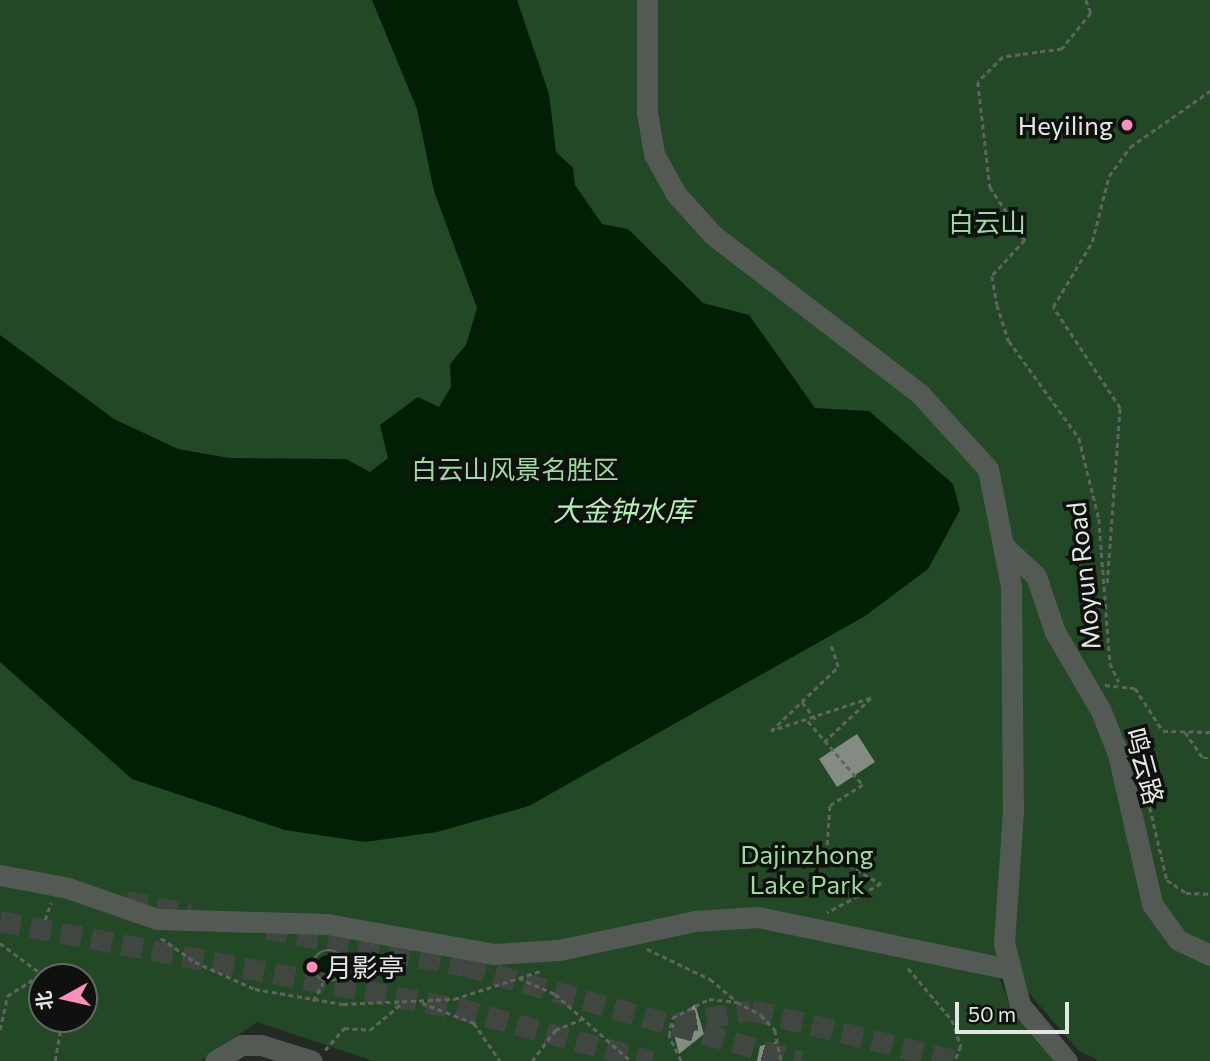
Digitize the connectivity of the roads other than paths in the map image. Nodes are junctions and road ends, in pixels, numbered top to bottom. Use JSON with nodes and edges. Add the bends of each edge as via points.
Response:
{"nodes":[{"id":1,"x":647,"y":0,"type":"edge"},
{"id":2,"x":1005,"y":547,"type":"junction"},
{"id":3,"x":0,"y":875,"type":"edge"},
{"id":4,"x":1210,"y":955,"type":"edge"},
{"id":5,"x":1009,"y":969,"type":"junction"},
{"id":6,"x":215,"y":1061,"type":"edge"},
{"id":7,"x":315,"y":1061,"type":"edge"},
{"id":8,"x":1067,"y":1061,"type":"edge"}],
"edges":[{"from":1,"to":2,"type":"street","via":[[647,112],[654,154],[676,194],[713,235],[849,334],[968,443],[988,469]]},
{"from":2,"to":4,"type":"street","name":"鸣云路","via":[[1036,576],[1055,632],[1101,711],[1118,754],[1152,904],[1178,940]]},
{"from":2,"to":5,"type":"street","via":[[1013,667],[1013,811],[1004,943]]},
{"from":3,"to":5,"type":"street","via":[[68,888],[157,919],[327,924],[493,954],[559,950],[695,921],[758,917]]},
{"from":5,"to":8,"type":"street","via":[[1038,1033]]},
{"from":6,"to":7,"type":"street","via":[[242,1045],[261,1045]]}]}
